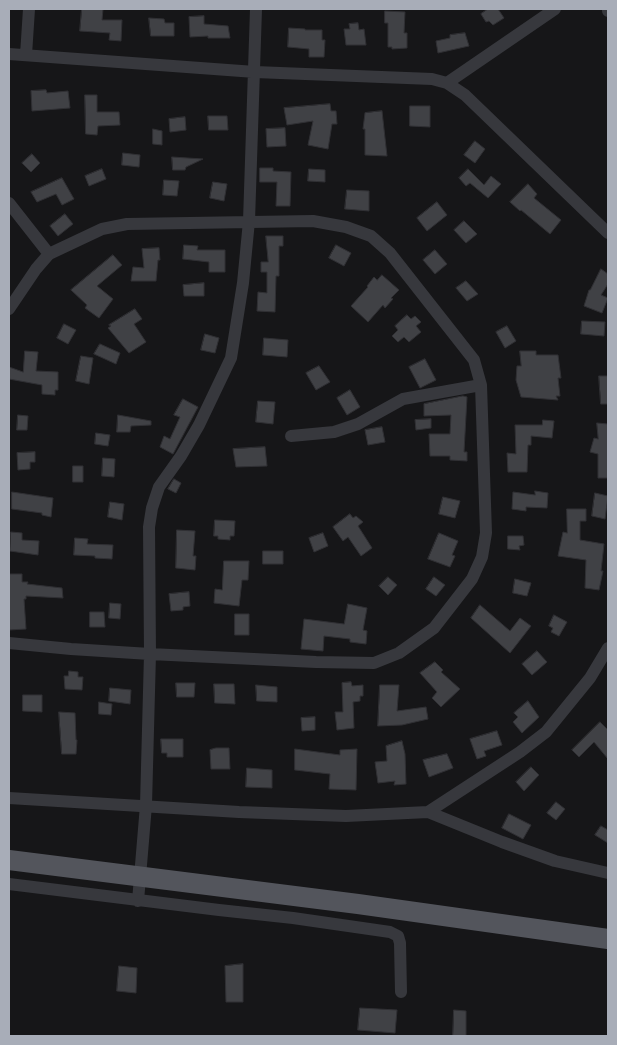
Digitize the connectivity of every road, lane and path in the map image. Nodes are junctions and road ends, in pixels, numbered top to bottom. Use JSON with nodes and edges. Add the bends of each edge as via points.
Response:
{"nodes":[{"id":1,"x":29,"y":9,"type":"edge"},
{"id":2,"x":256,"y":9,"type":"edge"},
{"id":3,"x":555,"y":9,"type":"edge"},
{"id":4,"x":9,"y":54,"type":"edge"},
{"id":5,"x":26,"y":55,"type":"junction"},
{"id":6,"x":255,"y":72,"type":"junction"},
{"id":7,"x":447,"y":83,"type":"junction"},
{"id":8,"x":9,"y":204,"type":"edge"},
{"id":9,"x":249,"y":221,"type":"junction"},
{"id":10,"x":608,"y":233,"type":"edge"},
{"id":11,"x":49,"y":254,"type":"junction"},
{"id":12,"x":9,"y":309,"type":"edge"},
{"id":13,"x":481,"y":385,"type":"junction"},
{"id":14,"x":291,"y":436,"type":"dead end"},
{"id":15,"x":9,"y":643,"type":"edge"},
{"id":16,"x":608,"y":648,"type":"edge"},
{"id":17,"x":150,"y":654,"type":"junction"},
{"id":18,"x":9,"y":798,"type":"edge"},
{"id":19,"x":146,"y":805,"type":"junction"},
{"id":20,"x":428,"y":812,"type":"junction"},
{"id":21,"x":9,"y":860,"type":"edge"},
{"id":22,"x":608,"y":873,"type":"edge"},
{"id":23,"x":140,"y":877,"type":"junction"},
{"id":24,"x":9,"y":884,"type":"edge"},
{"id":25,"x":138,"y":901,"type":"junction"},
{"id":26,"x":608,"y":939,"type":"edge"},
{"id":27,"x":401,"y":992,"type":"dead end"}],
"edges":[{"from":1,"to":5,"type":"street"},
{"from":2,"to":6,"type":"street"},
{"from":3,"to":7,"type":"street"},
{"from":4,"to":5,"type":"street"},
{"from":5,"to":6,"type":"street"},
{"from":6,"to":7,"type":"street"},
{"from":6,"to":9,"type":"street"},
{"from":7,"to":10,"type":"street","via":[[464,95]]},
{"from":8,"to":11,"type":"street"},
{"from":9,"to":11,"type":"street","via":[[127,224],[102,229]]},
{"from":9,"to":13,"type":"street","via":[[314,221],[371,236],[390,253],[474,360]]},
{"from":9,"to":17,"type":"street","via":[[231,358],[199,425],[159,486],[152,508],[149,527]]},
{"from":11,"to":12,"type":"street"},
{"from":13,"to":14,"type":"street","via":[[404,399],[358,424],[334,432]]},
{"from":13,"to":17,"type":"street","via":[[486,533],[482,557],[472,579],[434,628],[400,653],[374,663]]},
{"from":15,"to":17,"type":"street"},
{"from":16,"to":20,"type":"street","via":[[590,678],[546,732]]},
{"from":17,"to":19,"type":"street"},
{"from":18,"to":19,"type":"street"},
{"from":19,"to":20,"type":"street","via":[[346,816]]},
{"from":19,"to":23,"type":"street"},
{"from":20,"to":22,"type":"street","via":[[554,861]]},
{"from":21,"to":23,"type":"main road"},
{"from":23,"to":25,"type":"street"},
{"from":23,"to":26,"type":"main road"},
{"from":24,"to":25,"type":"street"},
{"from":25,"to":27,"type":"street","via":[[390,932],[398,936],[400,943]]}]}
